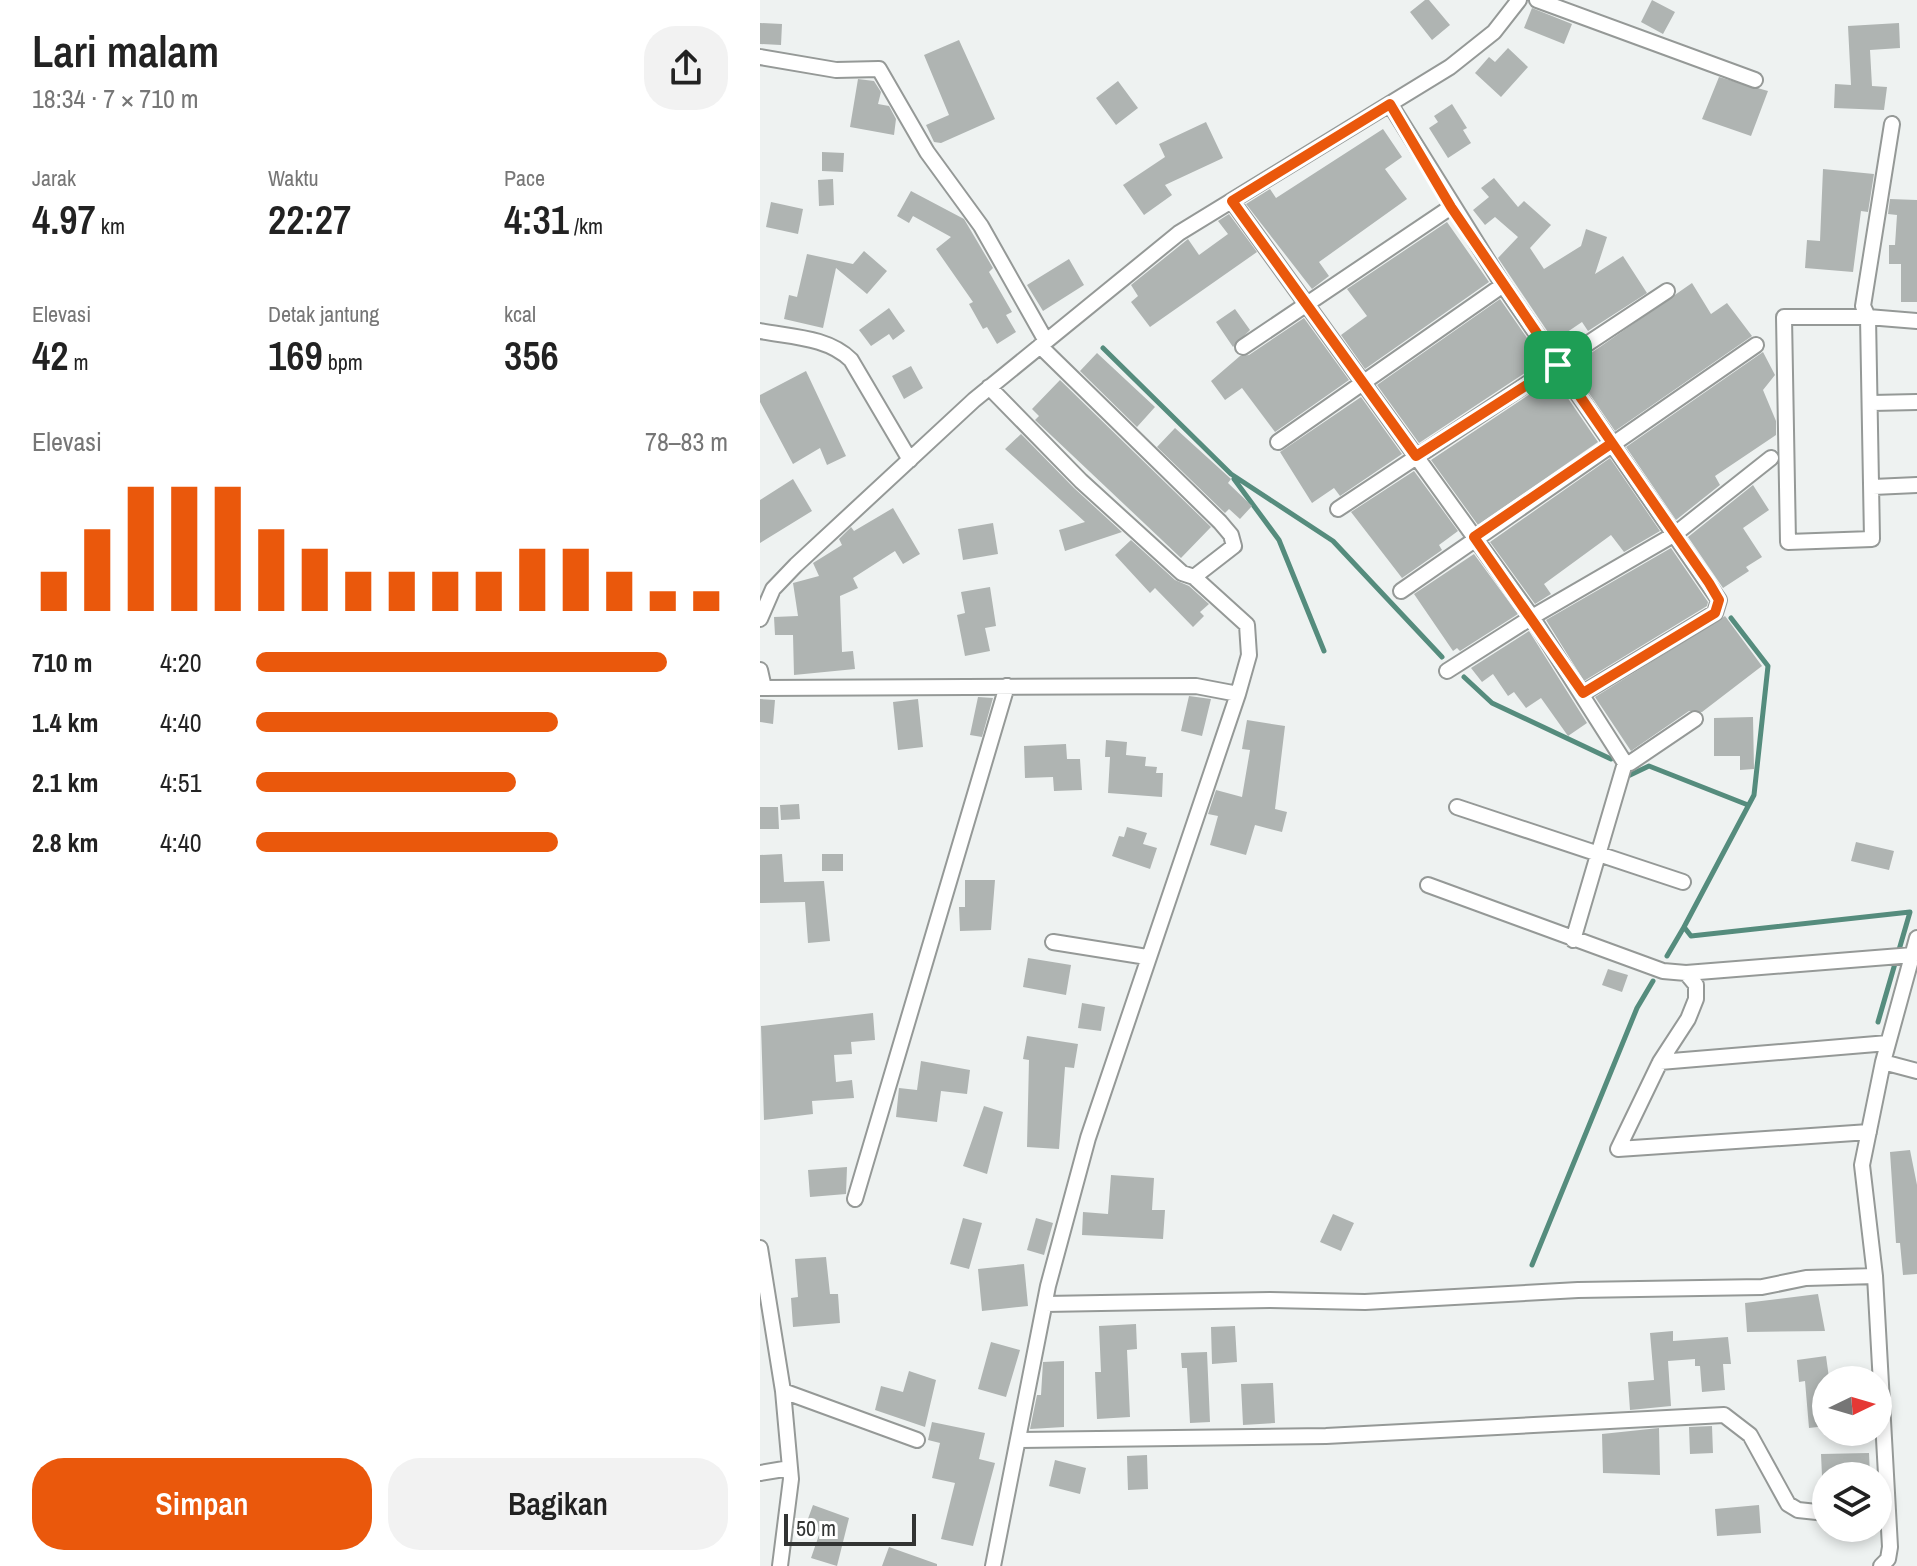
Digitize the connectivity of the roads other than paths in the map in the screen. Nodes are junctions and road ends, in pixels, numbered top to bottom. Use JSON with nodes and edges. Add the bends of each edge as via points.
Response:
{"nodes":[{"id":1,"x":1519,"y":0,"type":"edge"},
{"id":2,"x":1537,"y":0,"type":"edge"},
{"id":3,"x":760,"y":57,"type":"edge"},
{"id":4,"x":1755,"y":80,"type":"dead end"},
{"id":5,"x":1390,"y":104,"type":"junction"},
{"id":6,"x":1892,"y":124,"type":"dead end"},
{"id":7,"x":1232,"y":201,"type":"junction"},
{"id":8,"x":1451,"y":207,"type":"junction"},
{"id":9,"x":1503,"y":285,"type":"junction"},
{"id":10,"x":1667,"y":291,"type":"dead end"},
{"id":11,"x":1307,"y":304,"type":"junction"},
{"id":12,"x":1868,"y":317,"type":"junction"},
{"id":13,"x":1917,"y":321,"type":"edge"},
{"id":14,"x":760,"y":331,"type":"edge"},
{"id":15,"x":1043,"y":344,"type":"junction"},
{"id":16,"x":1756,"y":345,"type":"dead end"},
{"id":17,"x":1243,"y":347,"type":"dead end"},
{"id":18,"x":1558,"y":365,"type":"junction"},
{"id":19,"x":1362,"y":381,"type":"junction"},
{"id":20,"x":989,"y":387,"type":"junction"},
{"id":21,"x":1917,"y":402,"type":"edge"},
{"id":22,"x":1872,"y":403,"type":"junction"},
{"id":23,"x":1278,"y":442,"type":"dead end"},
{"id":24,"x":1612,"y":443,"type":"junction"},
{"id":25,"x":1416,"y":456,"type":"junction"},
{"id":26,"x":1771,"y":458,"type":"dead end"},
{"id":27,"x":910,"y":460,"type":"junction"},
{"id":28,"x":1917,"y":485,"type":"edge"},
{"id":29,"x":1873,"y":487,"type":"junction"},
{"id":30,"x":1338,"y":509,"type":"dead end"},
{"id":31,"x":1675,"y":534,"type":"junction"},
{"id":32,"x":1474,"y":537,"type":"junction"},
{"id":33,"x":1194,"y":577,"type":"junction"},
{"id":34,"x":767,"y":588,"type":"edge"},
{"id":35,"x":1401,"y":591,"type":"dead end"},
{"id":36,"x":1532,"y":617,"type":"junction"},
{"id":37,"x":760,"y":619,"type":"edge"},
{"id":38,"x":760,"y":670,"type":"edge"},
{"id":39,"x":1447,"y":671,"type":"dead end"},
{"id":40,"x":1007,"y":686,"type":"junction"},
{"id":41,"x":762,"y":688,"type":"edge"},
{"id":42,"x":1583,"y":693,"type":"junction"},
{"id":43,"x":1238,"y":694,"type":"junction"},
{"id":44,"x":1695,"y":719,"type":"dead end"},
{"id":45,"x":1625,"y":763,"type":"junction"},
{"id":46,"x":1457,"y":807,"type":"dead end"},
{"id":47,"x":1599,"y":853,"type":"junction"},
{"id":48,"x":1683,"y":882,"type":"dead end"},
{"id":49,"x":1428,"y":885,"type":"dead end"},
{"id":50,"x":1917,"y":938,"type":"edge"},
{"id":51,"x":1573,"y":940,"type":"junction"},
{"id":52,"x":1053,"y":942,"type":"dead end"},
{"id":53,"x":1913,"y":955,"type":"junction"},
{"id":54,"x":1147,"y":957,"type":"junction"},
{"id":55,"x":1686,"y":973,"type":"junction"},
{"id":56,"x":1888,"y":1043,"type":"junction"},
{"id":57,"x":1660,"y":1062,"type":"junction"},
{"id":58,"x":1883,"y":1062,"type":"junction"},
{"id":59,"x":1917,"y":1071,"type":"edge"},
{"id":60,"x":1869,"y":1132,"type":"junction"},
{"id":61,"x":855,"y":1199,"type":"dead end"},
{"id":62,"x":760,"y":1248,"type":"edge"},
{"id":63,"x":1875,"y":1276,"type":"junction"},
{"id":64,"x":1045,"y":1304,"type":"junction"},
{"id":65,"x":783,"y":1391,"type":"junction"},
{"id":66,"x":917,"y":1440,"type":"dead end"},
{"id":67,"x":1020,"y":1440,"type":"junction"},
{"id":68,"x":1881,"y":1462,"type":"edge"},
{"id":69,"x":790,"y":1468,"type":"junction"},
{"id":70,"x":760,"y":1473,"type":"edge"},
{"id":71,"x":1812,"y":1512,"type":"edge"},
{"id":72,"x":1884,"y":1542,"type":"edge"},
{"id":73,"x":1886,"y":1564,"type":"edge"},
{"id":74,"x":780,"y":1566,"type":"edge"},
{"id":75,"x":993,"y":1566,"type":"edge"}],
"edges":[{"from":1,"to":5,"type":"street","via":[[1494,32]]},
{"from":2,"to":4,"type":"street"},
{"from":3,"to":15,"type":"street","via":[[836,70],[879,69],[927,152],[981,226]]},
{"from":5,"to":7,"type":"street"},
{"from":5,"to":8,"type":"street"},
{"from":6,"to":12,"type":"street","via":[[1863,306]]},
{"from":7,"to":11,"type":"street"},
{"from":7,"to":15,"type":"street","via":[[1179,233]]},
{"from":8,"to":9,"type":"street"},
{"from":8,"to":11,"type":"street"},
{"from":9,"to":18,"type":"street"},
{"from":9,"to":19,"type":"street"},
{"from":10,"to":18,"type":"street"},
{"from":11,"to":17,"type":"street"},
{"from":11,"to":19,"type":"street"},
{"from":12,"to":13,"type":"street"},
{"from":12,"to":22,"type":"street"},
{"from":12,"to":29,"type":"street","via":[[1784,317],[1788,542],[1872,539]]},
{"from":14,"to":27,"type":"street","via":[[841,350]]},
{"from":15,"to":20,"type":"street"},
{"from":15,"to":33,"type":"street","via":[[1231,535],[1234,546]]},
{"from":16,"to":24,"type":"street"},
{"from":18,"to":24,"type":"street"},
{"from":18,"to":25,"type":"street"},
{"from":19,"to":23,"type":"street"},
{"from":19,"to":25,"type":"street"},
{"from":20,"to":27,"type":"street"},
{"from":20,"to":33,"type":"street","via":[[1081,481],[1182,573]]},
{"from":21,"to":22,"type":"street"},
{"from":22,"to":29,"type":"street"},
{"from":24,"to":31,"type":"street"},
{"from":24,"to":32,"type":"street"},
{"from":25,"to":30,"type":"street"},
{"from":25,"to":32,"type":"street"},
{"from":26,"to":31,"type":"street"},
{"from":27,"to":34,"type":"street"},
{"from":28,"to":29,"type":"street"},
{"from":31,"to":36,"type":"street"},
{"from":31,"to":42,"type":"street","via":[[1719,600],[1715,613]]},
{"from":32,"to":35,"type":"street"},
{"from":32,"to":36,"type":"street"},
{"from":33,"to":43,"type":"street","via":[[1247,625],[1249,655]]},
{"from":34,"to":37,"type":"street"},
{"from":36,"to":39,"type":"street"},
{"from":36,"to":42,"type":"street"},
{"from":38,"to":41,"type":"street"},
{"from":40,"to":41,"type":"street"},
{"from":40,"to":43,"type":"street","via":[[1196,686]]},
{"from":40,"to":61,"type":"street"},
{"from":42,"to":45,"type":"street"},
{"from":43,"to":54,"type":"street"},
{"from":44,"to":45,"type":"street"},
{"from":45,"to":47,"type":"street"},
{"from":46,"to":47,"type":"street"},
{"from":47,"to":48,"type":"street"},
{"from":47,"to":51,"type":"street"},
{"from":49,"to":51,"type":"street"},
{"from":50,"to":53,"type":"street"},
{"from":51,"to":55,"type":"street","via":[[1663,971]]},
{"from":52,"to":54,"type":"street"},
{"from":53,"to":55,"type":"street"},
{"from":53,"to":56,"type":"street"},
{"from":54,"to":64,"type":"street","via":[[1088,1138]]},
{"from":55,"to":57,"type":"street","via":[[1696,985],[1696,999]]},
{"from":56,"to":57,"type":"street"},
{"from":56,"to":58,"type":"street"},
{"from":57,"to":60,"type":"street","via":[[1618,1149]]},
{"from":58,"to":59,"type":"street"},
{"from":58,"to":60,"type":"street"},
{"from":60,"to":63,"type":"street","via":[[1862,1165]]},
{"from":62,"to":65,"type":"street"},
{"from":63,"to":64,"type":"street","via":[[1806,1278],[1762,1287],[1365,1302]]},
{"from":63,"to":68,"type":"street"},
{"from":64,"to":67,"type":"street"},
{"from":65,"to":66,"type":"street"},
{"from":65,"to":69,"type":"street"},
{"from":67,"to":71,"type":"street","via":[[1326,1436],[1724,1415],[1750,1435],[1788,1504]]},
{"from":67,"to":75,"type":"street"},
{"from":69,"to":70,"type":"street"},
{"from":69,"to":74,"type":"street"},
{"from":72,"to":73,"type":"street"}]}
